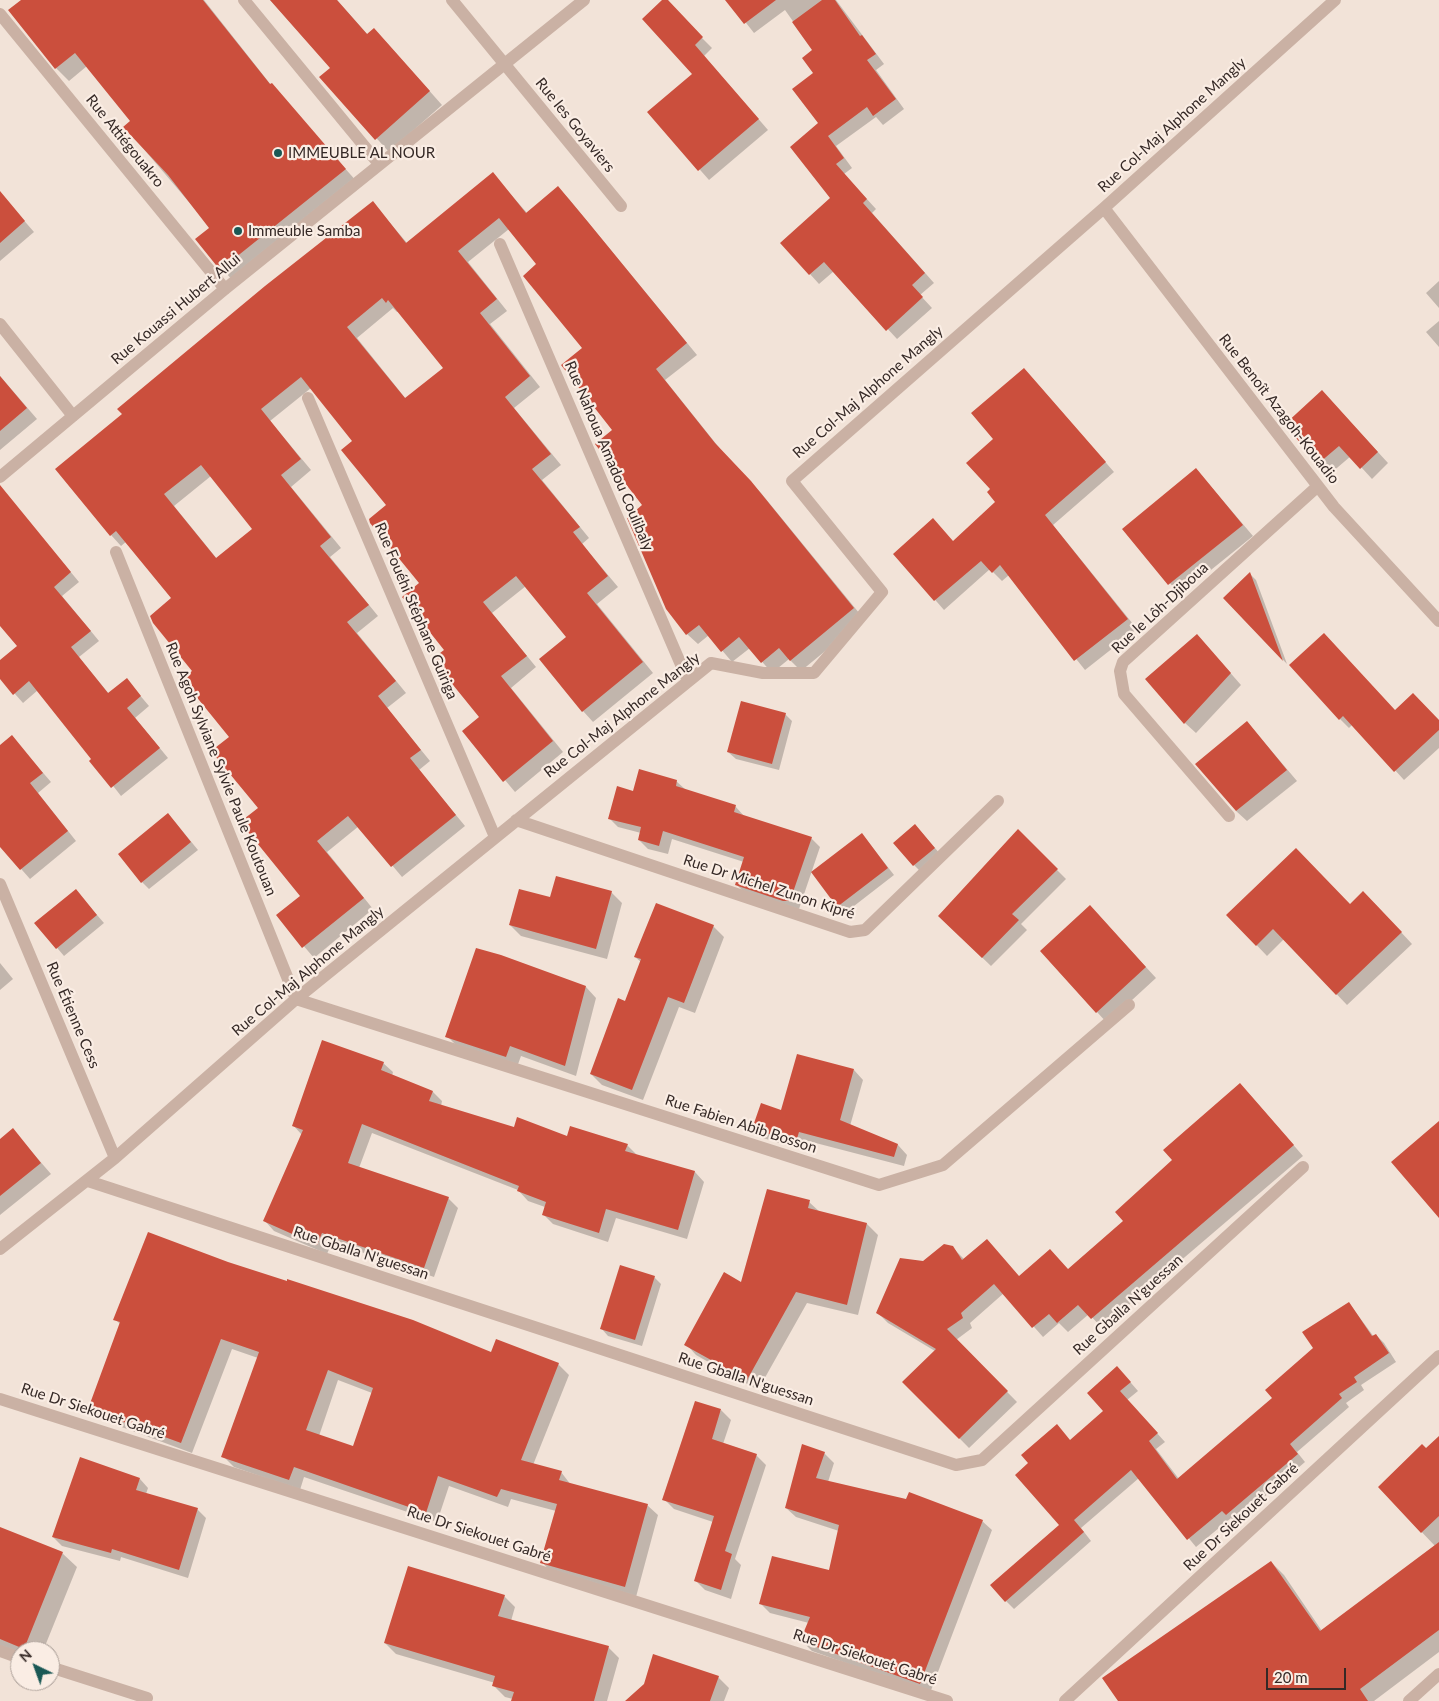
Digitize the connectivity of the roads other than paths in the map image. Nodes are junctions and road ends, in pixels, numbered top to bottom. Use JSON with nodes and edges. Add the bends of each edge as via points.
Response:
{"nodes":[{"id":1,"x":244,"y":0,"type":"edge"},
{"id":2,"x":452,"y":0,"type":"edge"},
{"id":3,"x":584,"y":0,"type":"edge"},
{"id":4,"x":1335,"y":0,"type":"edge"},
{"id":5,"x":0,"y":14,"type":"edge"},
{"id":6,"x":505,"y":65,"type":"junction"},
{"id":7,"x":379,"y":164,"type":"junction"},
{"id":8,"x":620,"y":206,"type":"dead end"},
{"id":9,"x":1104,"y":208,"type":"junction"},
{"id":10,"x":500,"y":244,"type":"dead end"},
{"id":11,"x":225,"y":288,"type":"junction"},
{"id":12,"x":0,"y":324,"type":"edge"},
{"id":13,"x":308,"y":398,"type":"dead end"},
{"id":14,"x":73,"y":416,"type":"junction"},
{"id":15,"x":0,"y":477,"type":"edge"},
{"id":16,"x":1318,"y":486,"type":"junction"},
{"id":17,"x":116,"y":552,"type":"dead end"},
{"id":18,"x":1439,"y":621,"type":"edge"},
{"id":19,"x":688,"y":681,"type":"junction"},
{"id":20,"x":998,"y":801,"type":"dead end"},
{"id":21,"x":1229,"y":816,"type":"dead end"},
{"id":22,"x":516,"y":820,"type":"junction"},
{"id":23,"x":495,"y":837,"type":"junction"},
{"id":24,"x":0,"y":884,"type":"edge"},
{"id":25,"x":296,"y":999,"type":"junction"},
{"id":26,"x":1130,"y":1005,"type":"dead end"},
{"id":27,"x":115,"y":1158,"type":"junction"},
{"id":28,"x":1303,"y":1167,"type":"dead end"},
{"id":29,"x":88,"y":1181,"type":"junction"},
{"id":30,"x":0,"y":1248,"type":"edge"},
{"id":31,"x":1439,"y":1356,"type":"edge"},
{"id":32,"x":0,"y":1399,"type":"edge"},
{"id":33,"x":60,"y":1670,"type":"edge"},
{"id":34,"x":1439,"y":1674,"type":"edge"},
{"id":35,"x":147,"y":1698,"type":"dead end"},
{"id":36,"x":948,"y":1701,"type":"edge"},
{"id":37,"x":1065,"y":1701,"type":"edge"},
{"id":38,"x":1409,"y":1701,"type":"edge"}],
"edges":[{"from":1,"to":7,"type":"street"},
{"from":2,"to":6,"type":"street","name":"Rue les Goyaviers"},
{"from":3,"to":6,"type":"street","name":"Rue Kouassi Hubert Allui"},
{"from":4,"to":9,"type":"street","name":"Rue Col-Maj Alphone Mangly"},
{"from":5,"to":11,"type":"street","name":"Rue Attiégouakro"},
{"from":6,"to":7,"type":"street","name":"Rue Kouassi Hubert Allui"},
{"from":6,"to":8,"type":"street","name":"Rue les Goyaviers"},
{"from":7,"to":11,"type":"street","name":"Rue Kouassi Hubert Allui"},
{"from":9,"to":16,"type":"street","name":"Rue Benoît Azagoh-Kouadio"},
{"from":9,"to":19,"type":"street","name":"Rue Col-Maj Alphone Mangly","via":[[792,480],[882,592],[814,673],[763,673],[711,663]]},
{"from":10,"to":19,"type":"street","name":"Rue Nahoua Amadou Coulibaly"},
{"from":11,"to":14,"type":"street","name":"Rue Kouassi Hubert Allui"},
{"from":12,"to":14,"type":"street"},
{"from":13,"to":23,"type":"street","name":"Rue Fouéhi Stéphane Guiriga"},
{"from":14,"to":15,"type":"street","name":"Rue Kouassi Hubert Allui"},
{"from":16,"to":18,"type":"street","name":"Rue Benoît Azagoh-Kouadio"},
{"from":16,"to":21,"type":"street","name":"Rue le Lôh-Djiboua","via":[[1123,662],[1120,670],[1124,694]]},
{"from":17,"to":25,"type":"street","name":"Rue Agoh Sylviane Sylvie Paule Koutouan"},
{"from":19,"to":22,"type":"street","name":"Rue Col-Maj Alphone Mangly"},
{"from":20,"to":22,"type":"street","name":"Rue Dr Michel Zunon Kipré","via":[[866,930],[850,932]]},
{"from":22,"to":23,"type":"street","name":"Rue Col-Maj Alphone Mangly"},
{"from":23,"to":25,"type":"street","name":"Rue Col-Maj Alphone Mangly"},
{"from":24,"to":27,"type":"street","name":"Rue Étienne Cess"},
{"from":25,"to":26,"type":"street","name":"Rue Fabien Abib Bosson","via":[[879,1185],[943,1165]]},
{"from":25,"to":27,"type":"street","name":"Rue Col-Maj Alphone Mangly"},
{"from":27,"to":29,"type":"street","name":"Rue Col-Maj Alphone Mangly"},
{"from":28,"to":29,"type":"street","name":"Rue Gballa N'guessan","via":[[982,1460],[956,1465]]},
{"from":29,"to":30,"type":"street","name":"Rue Col-Maj Alphone Mangly"},
{"from":31,"to":37,"type":"street","name":"Rue Dr Siekouet Gabré"},
{"from":32,"to":36,"type":"street","name":"Rue Dr Siekouet Gabré"},
{"from":33,"to":35,"type":"street"},
{"from":34,"to":38,"type":"street"}]}
